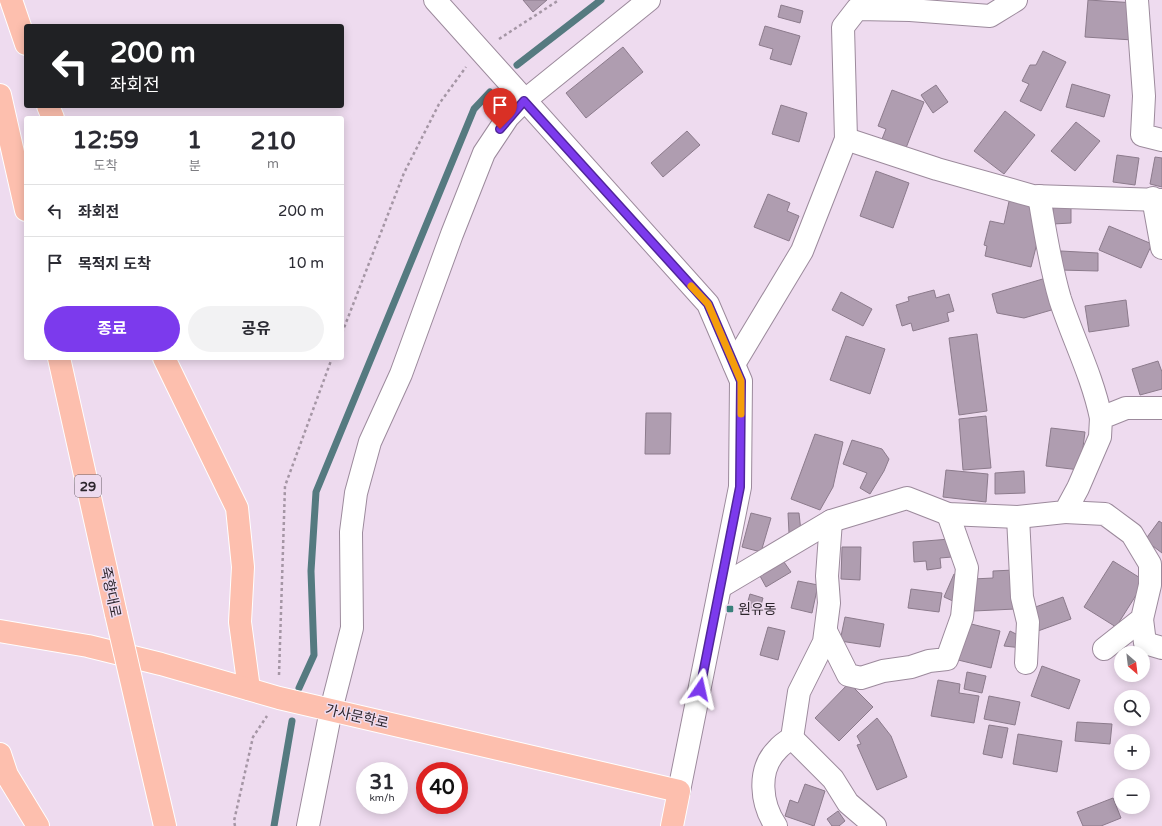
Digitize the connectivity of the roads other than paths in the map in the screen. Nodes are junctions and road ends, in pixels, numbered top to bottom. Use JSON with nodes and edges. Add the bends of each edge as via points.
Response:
{"nodes":[{"id":1,"x":12,"y":0,"type":"edge"},
{"id":2,"x":435,"y":0,"type":"edge"},
{"id":3,"x":649,"y":0,"type":"edge"},
{"id":4,"x":1016,"y":0,"type":"edge"},
{"id":5,"x":1137,"y":0,"type":"edge"},
{"id":6,"x":24,"y":38,"type":"edge"},
{"id":7,"x":0,"y":95,"type":"edge"},
{"id":8,"x":524,"y":101,"type":"junction"},
{"id":9,"x":846,"y":139,"type":"junction"},
{"id":10,"x":1162,"y":140,"type":"edge"},
{"id":11,"x":1039,"y":196,"type":"junction"},
{"id":12,"x":1157,"y":199,"type":"edge"},
{"id":13,"x":24,"y":201,"type":"edge"},
{"id":14,"x":1162,"y":248,"type":"edge"},
{"id":15,"x":59,"y":360,"type":"edge"},
{"id":16,"x":165,"y":360,"type":"edge"},
{"id":17,"x":734,"y":364,"type":"junction"},
{"id":18,"x":1162,"y":408,"type":"edge"},
{"id":19,"x":1101,"y":418,"type":"junction"},
{"id":20,"x":1065,"y":512,"type":"junction"},
{"id":21,"x":948,"y":514,"type":"junction"},
{"id":22,"x":1018,"y":517,"type":"junction"},
{"id":23,"x":831,"y":521,"type":"junction"},
{"id":24,"x":720,"y":587,"type":"junction"},
{"id":25,"x":1142,"y":619,"type":"junction"},
{"id":26,"x":0,"y":631,"type":"edge"},
{"id":27,"x":826,"y":631,"type":"junction"},
{"id":28,"x":1162,"y":648,"type":"edge"},
{"id":29,"x":1104,"y":649,"type":"dead end"},
{"id":30,"x":1026,"y":663,"type":"dead end"},
{"id":31,"x":249,"y":689,"type":"junction"},
{"id":32,"x":331,"y":710,"type":"junction"},
{"id":33,"x":792,"y":738,"type":"junction"},
{"id":34,"x":0,"y":754,"type":"edge"},
{"id":35,"x":679,"y":791,"type":"junction"},
{"id":36,"x":38,"y":826,"type":"edge"},
{"id":37,"x":165,"y":826,"type":"edge"},
{"id":38,"x":308,"y":826,"type":"edge"},
{"id":39,"x":672,"y":826,"type":"edge"},
{"id":40,"x":776,"y":826,"type":"edge"},
{"id":41,"x":875,"y":826,"type":"edge"}],
"edges":[{"from":1,"to":6,"type":"main road"},
{"from":2,"to":8,"type":"street"},
{"from":3,"to":8,"type":"street"},
{"from":4,"to":9,"type":"street","via":[[990,16],[857,9],[843,26]]},
{"from":5,"to":10,"type":"street","via":[[1144,96],[1142,135]]},
{"from":7,"to":13,"type":"main road"},
{"from":8,"to":17,"type":"street","via":[[708,304]]},
{"from":8,"to":32,"type":"street","via":[[508,117],[484,153],[401,374],[370,442],[356,493],[351,532],[352,628]]},
{"from":9,"to":11,"type":"street","via":[[937,169]]},
{"from":9,"to":17,"type":"street","via":[[802,251]]},
{"from":11,"to":12,"type":"street"},
{"from":11,"to":19,"type":"street","via":[[1052,271],[1060,300],[1092,383]]},
{"from":12,"to":14,"type":"street"},
{"from":15,"to":37,"type":"main road","name":"죽향대로","number":"29","bridge":true},
{"from":16,"to":31,"type":"main road","via":[[237,508],[243,567],[240,622]]},
{"from":17,"to":24,"type":"street","via":[[741,381],[740,487]]},
{"from":18,"to":19,"type":"street","via":[[1126,408]]},
{"from":19,"to":20,"type":"street","via":[[1100,437]]},
{"from":20,"to":22,"type":"street"},
{"from":20,"to":25,"type":"street","via":[[1105,514],[1132,534],[1150,564],[1150,585]]},
{"from":21,"to":22,"type":"street"},
{"from":21,"to":23,"type":"street","via":[[907,498]]},
{"from":21,"to":27,"type":"street","via":[[967,568],[962,616],[947,659],[883,671],[861,678],[848,675]]},
{"from":22,"to":30,"type":"street","via":[[1022,597],[1028,622]]},
{"from":23,"to":24,"type":"street"},
{"from":23,"to":27,"type":"street"},
{"from":24,"to":35,"type":"street"},
{"from":25,"to":28,"type":"street","via":[[1145,644]]},
{"from":25,"to":29,"type":"street"},
{"from":26,"to":31,"type":"main road","name":"가사문학로","via":[[88,646]]},
{"from":27,"to":33,"type":"street","via":[[824,642],[799,692]]},
{"from":31,"to":32,"type":"main road","name":"가사문학로"},
{"from":32,"to":35,"type":"main road","name":"가사문학로"},
{"from":32,"to":38,"type":"street"},
{"from":33,"to":40,"type":"street","via":[[776,750],[764,772],[768,814]]},
{"from":33,"to":41,"type":"street","via":[[833,779],[848,803]]},
{"from":34,"to":36,"type":"main road","via":[[7,775]]},
{"from":35,"to":39,"type":"main road"}]}
